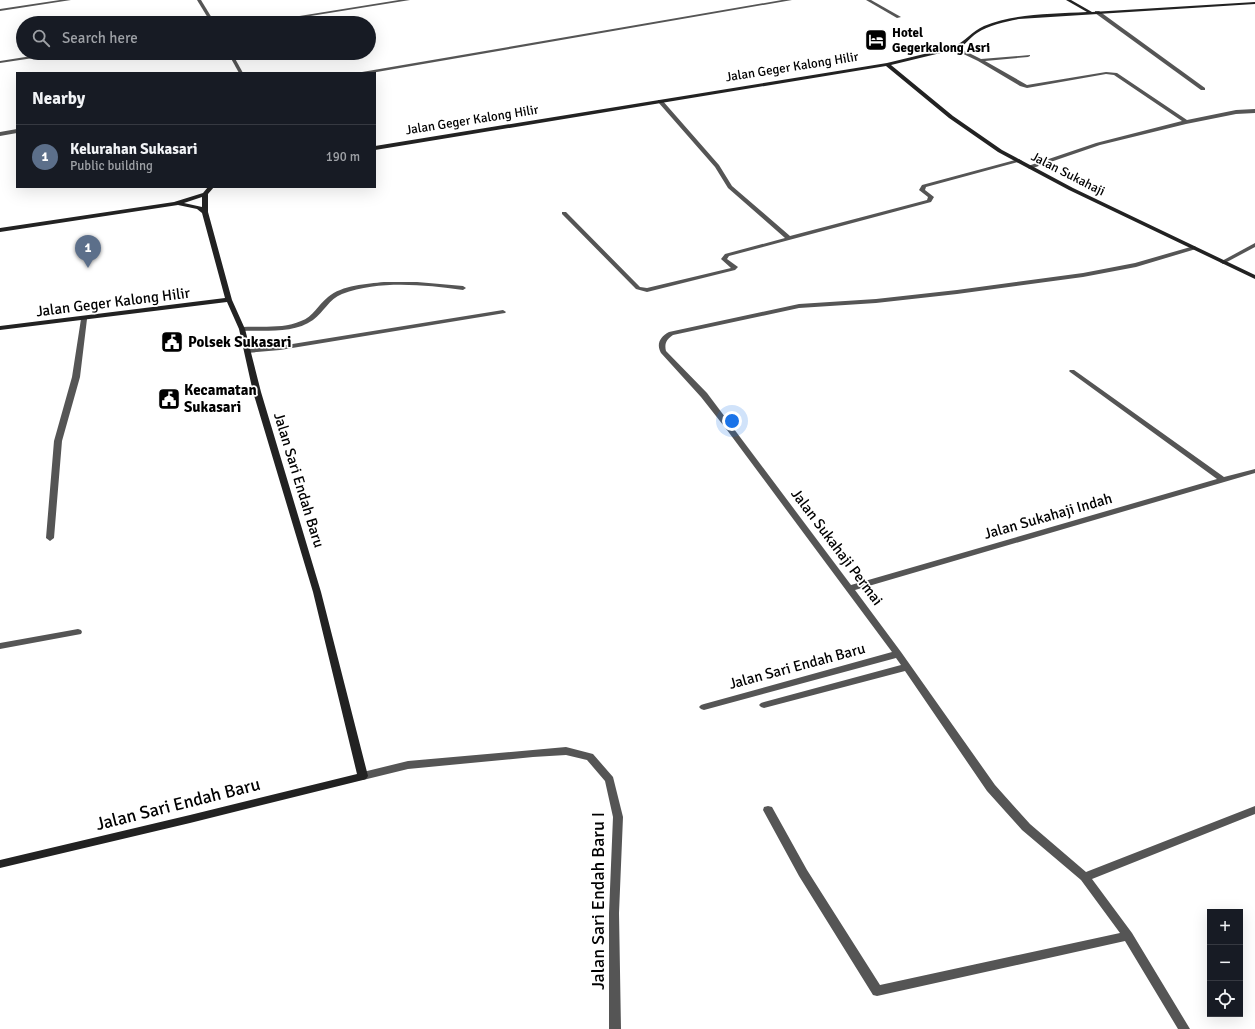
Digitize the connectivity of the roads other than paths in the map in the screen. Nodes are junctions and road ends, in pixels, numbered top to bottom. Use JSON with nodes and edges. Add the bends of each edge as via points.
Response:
{"nodes":[{"id":1,"x":69,"y":0,"type":"edge"},
{"id":2,"x":198,"y":0,"type":"edge"},
{"id":3,"x":408,"y":0,"type":"edge"},
{"id":4,"x":790,"y":0,"type":"edge"},
{"id":5,"x":868,"y":0,"type":"edge"},
{"id":6,"x":1068,"y":0,"type":"edge"},
{"id":7,"x":1255,"y":3,"type":"edge"},
{"id":8,"x":0,"y":10,"type":"edge"},
{"id":9,"x":1094,"y":12,"type":"junction"},
{"id":10,"x":208,"y":16,"type":"edge"},
{"id":11,"x":304,"y":16,"type":"edge"},
{"id":12,"x":900,"y":17,"type":"dead end"},
{"id":13,"x":955,"y":48,"type":"junction"},
{"id":14,"x":1028,"y":56,"type":"dead end"},
{"id":15,"x":16,"y":60,"type":"edge"},
{"id":16,"x":234,"y":60,"type":"edge"},
{"id":17,"x":980,"y":60,"type":"junction"},
{"id":18,"x":0,"y":62,"type":"edge"},
{"id":19,"x":887,"y":64,"type":"junction"},
{"id":20,"x":240,"y":72,"type":"edge"},
{"id":21,"x":368,"y":72,"type":"edge"},
{"id":22,"x":1203,"y":89,"type":"dead end"},
{"id":23,"x":660,"y":101,"type":"junction"},
{"id":24,"x":1255,"y":111,"type":"edge"},
{"id":25,"x":1186,"y":122,"type":"junction"},
{"id":26,"x":16,"y":131,"type":"edge"},
{"id":27,"x":0,"y":134,"type":"edge"},
{"id":28,"x":376,"y":148,"type":"edge"},
{"id":29,"x":1019,"y":161,"type":"junction"},
{"id":30,"x":1030,"y":167,"type":"junction"},
{"id":31,"x":210,"y":188,"type":"edge"},
{"id":32,"x":205,"y":194,"type":"junction"},
{"id":33,"x":175,"y":204,"type":"junction"},
{"id":34,"x":205,"y":212,"type":"junction"},
{"id":35,"x":564,"y":213,"type":"dead end"},
{"id":36,"x":0,"y":230,"type":"edge"},
{"id":37,"x":788,"y":236,"type":"dead end"},
{"id":38,"x":1255,"y":245,"type":"edge"},
{"id":39,"x":1194,"y":248,"type":"junction"},
{"id":40,"x":1224,"y":262,"type":"junction"},
{"id":41,"x":1255,"y":277,"type":"edge"},
{"id":42,"x":463,"y":288,"type":"dead end"},
{"id":43,"x":230,"y":300,"type":"junction"},
{"id":44,"x":503,"y":312,"type":"dead end"},
{"id":45,"x":84,"y":319,"type":"junction"},
{"id":46,"x":0,"y":328,"type":"edge"},
{"id":47,"x":242,"y":329,"type":"junction"},
{"id":48,"x":247,"y":351,"type":"junction"},
{"id":49,"x":1072,"y":371,"type":"dead end"},
{"id":50,"x":1255,"y":471,"type":"edge"},
{"id":51,"x":1223,"y":480,"type":"junction"},
{"id":52,"x":50,"y":538,"type":"dead end"},
{"id":53,"x":850,"y":588,"type":"junction"},
{"id":54,"x":78,"y":632,"type":"dead end"},
{"id":55,"x":0,"y":646,"type":"edge"},
{"id":56,"x":898,"y":654,"type":"junction"},
{"id":57,"x":907,"y":667,"type":"junction"},
{"id":58,"x":764,"y":705,"type":"dead end"},
{"id":59,"x":704,"y":707,"type":"dead end"},
{"id":60,"x":566,"y":751,"type":"joint"},
{"id":61,"x":363,"y":776,"type":"junction"},
{"id":62,"x":768,"y":810,"type":"dead end"},
{"id":63,"x":1255,"y":810,"type":"edge"},
{"id":64,"x":0,"y":864,"type":"edge"},
{"id":65,"x":1085,"y":877,"type":"junction"},
{"id":66,"x":1128,"y":936,"type":"junction"},
{"id":67,"x":615,"y":1029,"type":"edge"},
{"id":68,"x":1184,"y":1029,"type":"edge"}],
"edges":[{"from":1,"to":8,"type":"street"},
{"from":2,"to":10,"type":"street"},
{"from":3,"to":11,"type":"street"},
{"from":4,"to":21,"type":"street"},
{"from":5,"to":12,"type":"street"},
{"from":6,"to":9,"type":"main road"},
{"from":7,"to":9,"type":"main road","name":"Jalan Geger Kalong Hilir"},
{"from":9,"to":13,"type":"main road","name":"Jalan Geger Kalong Hilir","via":[[1006,21],[976,32],[964,44]]},
{"from":9,"to":22,"type":"street"},
{"from":13,"to":17,"type":"street"},
{"from":13,"to":19,"type":"main road","name":"Jalan Geger Kalong Hilir"},
{"from":14,"to":17,"type":"street"},
{"from":15,"to":18,"type":"street"},
{"from":16,"to":20,"type":"street"},
{"from":17,"to":25,"type":"street","via":[[1027,87],[1106,73],[1115,74]]},
{"from":19,"to":23,"type":"main road","name":"Jalan Geger Kalong Hilir"},
{"from":19,"to":29,"type":"main road","name":"Jalan Sukahaji","via":[[951,117]]},
{"from":23,"to":28,"type":"main road","name":"Jalan Geger Kalong Hilir"},
{"from":23,"to":37,"type":"street","via":[[717,166],[730,186]]},
{"from":24,"to":25,"type":"street","via":[[1236,112]]},
{"from":25,"to":30,"type":"street","via":[[1098,144]]},
{"from":26,"to":27,"type":"street"},
{"from":29,"to":30,"type":"main road","name":"Jalan Sukahaji"},
{"from":29,"to":35,"type":"street","via":[[924,186],[922,190],[931,197],[929,201],[727,255],[724,259],[735,267],[733,270],[647,290],[638,288]]},
{"from":30,"to":39,"type":"main road","name":"Jalan Sukahaji"},
{"from":31,"to":32,"type":"main road"},
{"from":32,"to":33,"type":"main road"},
{"from":32,"to":34,"type":"main road","name":"Jalan Sari Endah Baru"},
{"from":33,"to":34,"type":"main road","via":[[188,204]]},
{"from":33,"to":36,"type":"main road"},
{"from":34,"to":43,"type":"main road","name":"Jalan Sari Endah Baru"},
{"from":38,"to":40,"type":"street"},
{"from":39,"to":40,"type":"main road","name":"Jalan Sukahaji"},
{"from":39,"to":53,"type":"street","name":"Jalan Sukahaji Permai","via":[[1136,265],[1083,275],[869,302],[799,306],[671,332],[665,336],[661,346],[663,352],[722,417]]},
{"from":40,"to":41,"type":"main road","name":"Jalan Sukahaji"},
{"from":42,"to":47,"type":"street","via":[[406,283],[352,289],[333,296],[307,321],[291,326]]},
{"from":43,"to":45,"type":"main road","name":"Jalan Geger Kalong Hilir"},
{"from":43,"to":47,"type":"main road","name":"Jalan Sari Endah Baru"},
{"from":44,"to":48,"type":"street","via":[[280,348]]},
{"from":45,"to":46,"type":"main road","name":"Jalan Geger Kalong Hilir"},
{"from":45,"to":52,"type":"street","via":[[76,377],[58,441]]},
{"from":47,"to":48,"type":"main road","name":"Jalan Sari Endah Baru"},
{"from":48,"to":61,"type":"main road","name":"Jalan Sari Endah Baru","via":[[261,407],[317,592]]},
{"from":49,"to":51,"type":"street"},
{"from":50,"to":51,"type":"street","name":"Jalan Sukahaji Indah"},
{"from":51,"to":53,"type":"street","name":"Jalan Sukahaji Indah"},
{"from":53,"to":56,"type":"street","name":"Jalan Sukahaji Permai"},
{"from":54,"to":55,"type":"street"},
{"from":56,"to":57,"type":"street","name":"Jalan Sukahaji Permai"},
{"from":56,"to":59,"type":"street","name":"Jalan Sari Endah Baru"},
{"from":57,"to":58,"type":"street"},
{"from":57,"to":65,"type":"street","name":"Jalan Sukahaji Permai","via":[[991,788],[1026,827]]},
{"from":60,"to":61,"type":"street","name":"Jalan Sari Endah Baru","via":[[408,765]]},
{"from":60,"to":67,"type":"street","name":"Jalan Sari Endah Baru I","via":[[590,757],[610,780],[618,817],[614,913]]},
{"from":61,"to":64,"type":"main road","name":"Jalan Sari Endah Baru","via":[[190,820]]},
{"from":62,"to":66,"type":"street","via":[[803,873],[877,991]]},
{"from":63,"to":65,"type":"street"},
{"from":65,"to":66,"type":"street","name":"Jalan Sukahaji Permai"},
{"from":66,"to":68,"type":"street","name":"Jalan Sukahaji Permai"}]}
